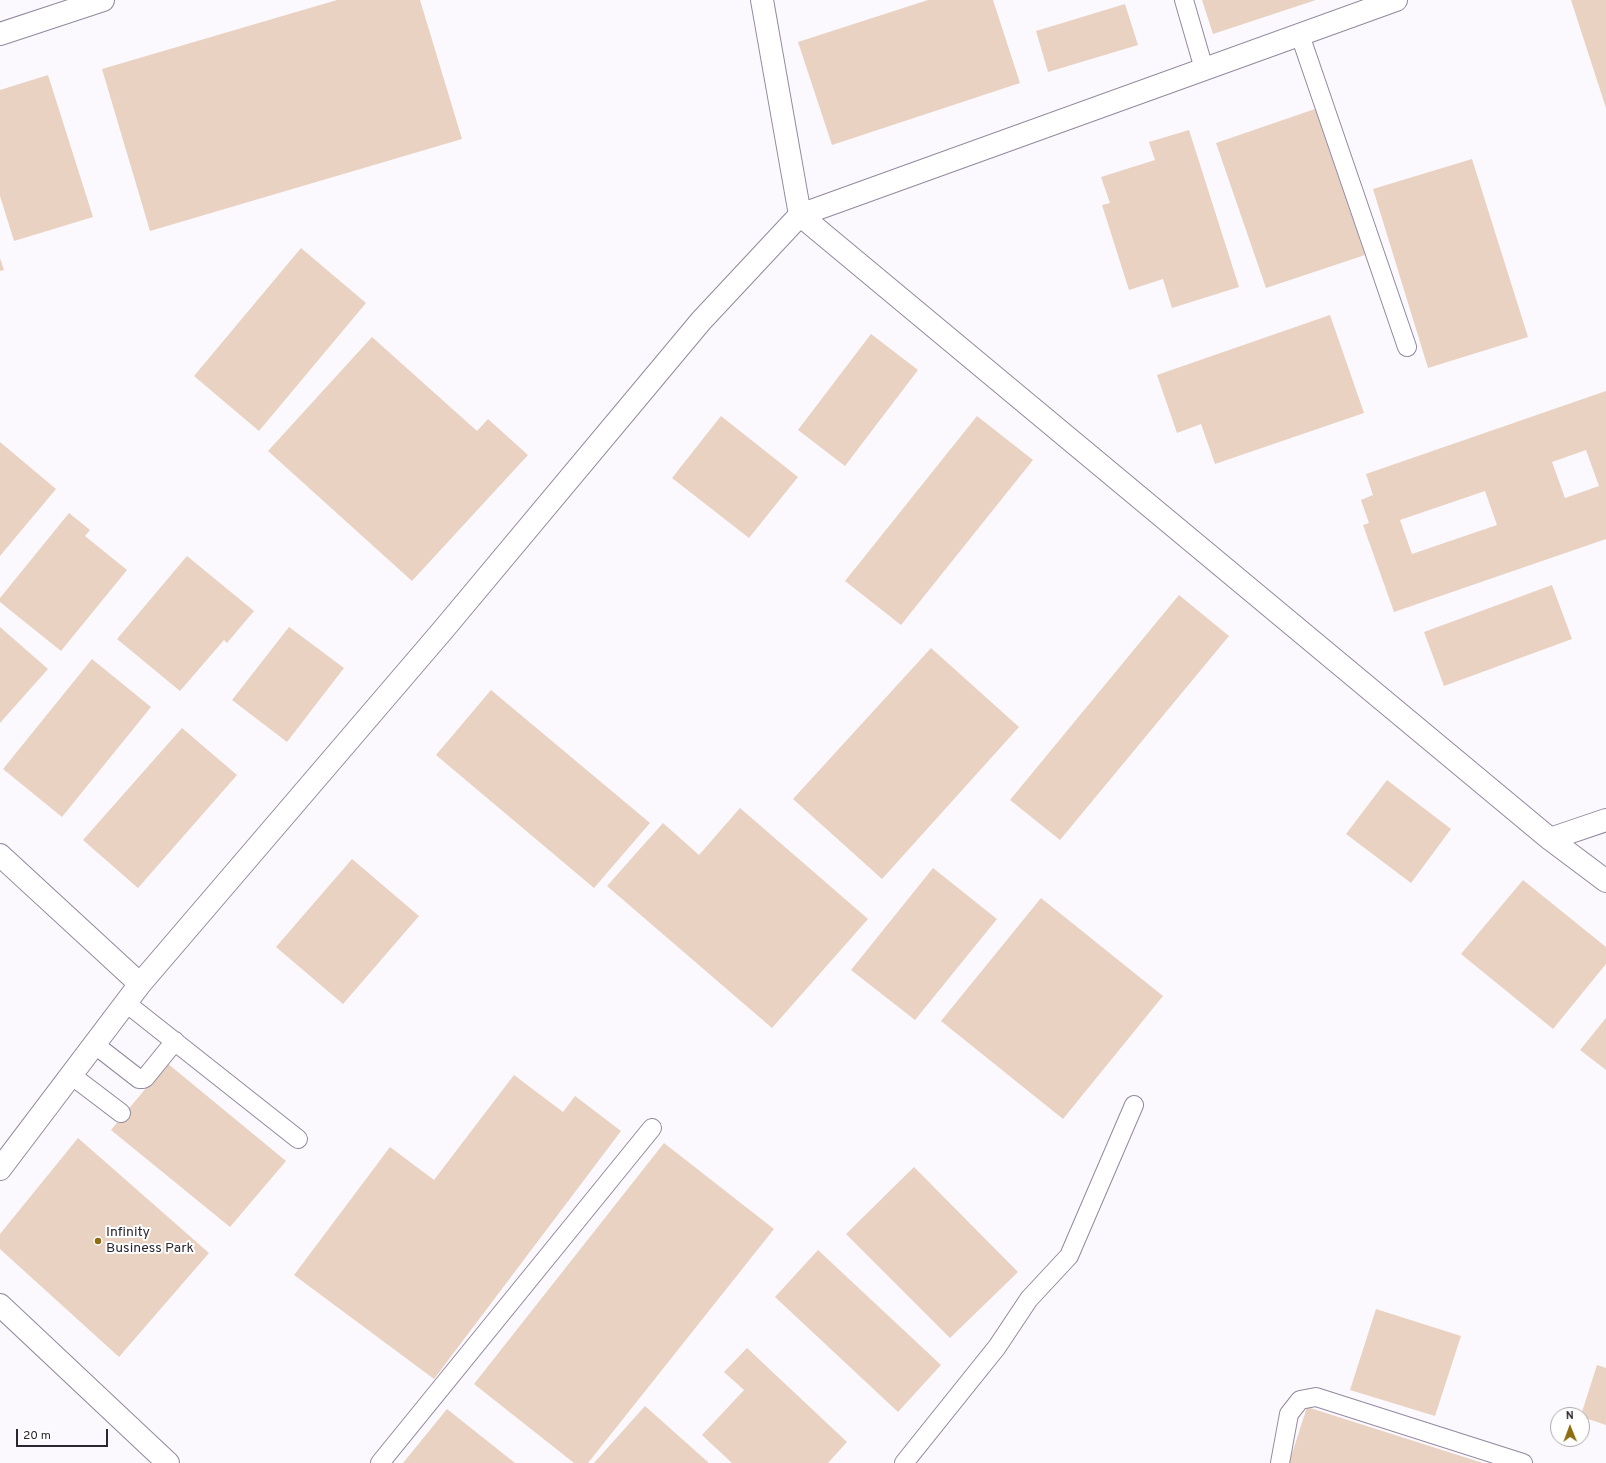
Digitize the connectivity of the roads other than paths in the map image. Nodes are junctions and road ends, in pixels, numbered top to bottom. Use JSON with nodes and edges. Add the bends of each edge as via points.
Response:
{"nodes":[{"id":1,"x":103,"y":0,"type":"edge"},
{"id":2,"x":762,"y":0,"type":"edge"},
{"id":3,"x":1184,"y":0,"type":"edge"},
{"id":4,"x":1396,"y":0,"type":"edge"},
{"id":5,"x":0,"y":34,"type":"edge"},
{"id":6,"x":1300,"y":35,"type":"junction"},
{"id":7,"x":1204,"y":69,"type":"junction"},
{"id":8,"x":800,"y":215,"type":"junction"},
{"id":9,"x":1407,"y":347,"type":"dead end"},
{"id":10,"x":1606,"y":820,"type":"edge"},
{"id":11,"x":1550,"y":839,"type":"junction"},
{"id":12,"x":0,"y":855,"type":"edge"},
{"id":13,"x":1606,"y":881,"type":"edge"},
{"id":14,"x":140,"y":984,"type":"junction"},
{"id":15,"x":126,"y":1003,"type":"junction"},
{"id":16,"x":174,"y":1041,"type":"junction"},
{"id":17,"x":94,"y":1044,"type":"junction"},
{"id":18,"x":71,"y":1075,"type":"junction"},
{"id":19,"x":1134,"y":1106,"type":"dead end"},
{"id":20,"x":121,"y":1113,"type":"dead end"},
{"id":21,"x":652,"y":1128,"type":"dead end"},
{"id":22,"x":298,"y":1139,"type":"dead end"},
{"id":23,"x":0,"y":1169,"type":"edge"},
{"id":24,"x":0,"y":1305,"type":"edge"},
{"id":25,"x":168,"y":1463,"type":"edge"},
{"id":26,"x":380,"y":1463,"type":"edge"},
{"id":27,"x":904,"y":1463,"type":"edge"},
{"id":28,"x":1280,"y":1463,"type":"edge"},
{"id":29,"x":1524,"y":1463,"type":"edge"}],
"edges":[{"from":1,"to":5,"type":"street"},
{"from":2,"to":8,"type":"street"},
{"from":3,"to":7,"type":"lane"},
{"from":4,"to":6,"type":"street"},
{"from":6,"to":7,"type":"street"},
{"from":6,"to":9,"type":"lane"},
{"from":7,"to":8,"type":"street"},
{"from":8,"to":11,"type":"street"},
{"from":8,"to":14,"type":"street","via":[[701,321],[443,630]]},
{"from":10,"to":11,"type":"street"},
{"from":11,"to":13,"type":"street"},
{"from":12,"to":14,"type":"street"},
{"from":14,"to":15,"type":"street"},
{"from":15,"to":16,"type":"lane"},
{"from":15,"to":17,"type":"street"},
{"from":16,"to":17,"type":"lane","via":[[143,1079],[139,1079]]},
{"from":16,"to":22,"type":"lane"},
{"from":17,"to":18,"type":"street"},
{"from":18,"to":20,"type":"lane"},
{"from":18,"to":23,"type":"street"},
{"from":19,"to":27,"type":"lane","via":[[1069,1256],[1029,1299],[997,1347]]},
{"from":21,"to":26,"type":"lane"},
{"from":24,"to":25,"type":"street"},
{"from":28,"to":29,"type":"lane","via":[[1289,1414],[1300,1400],[1316,1397]]}]}
